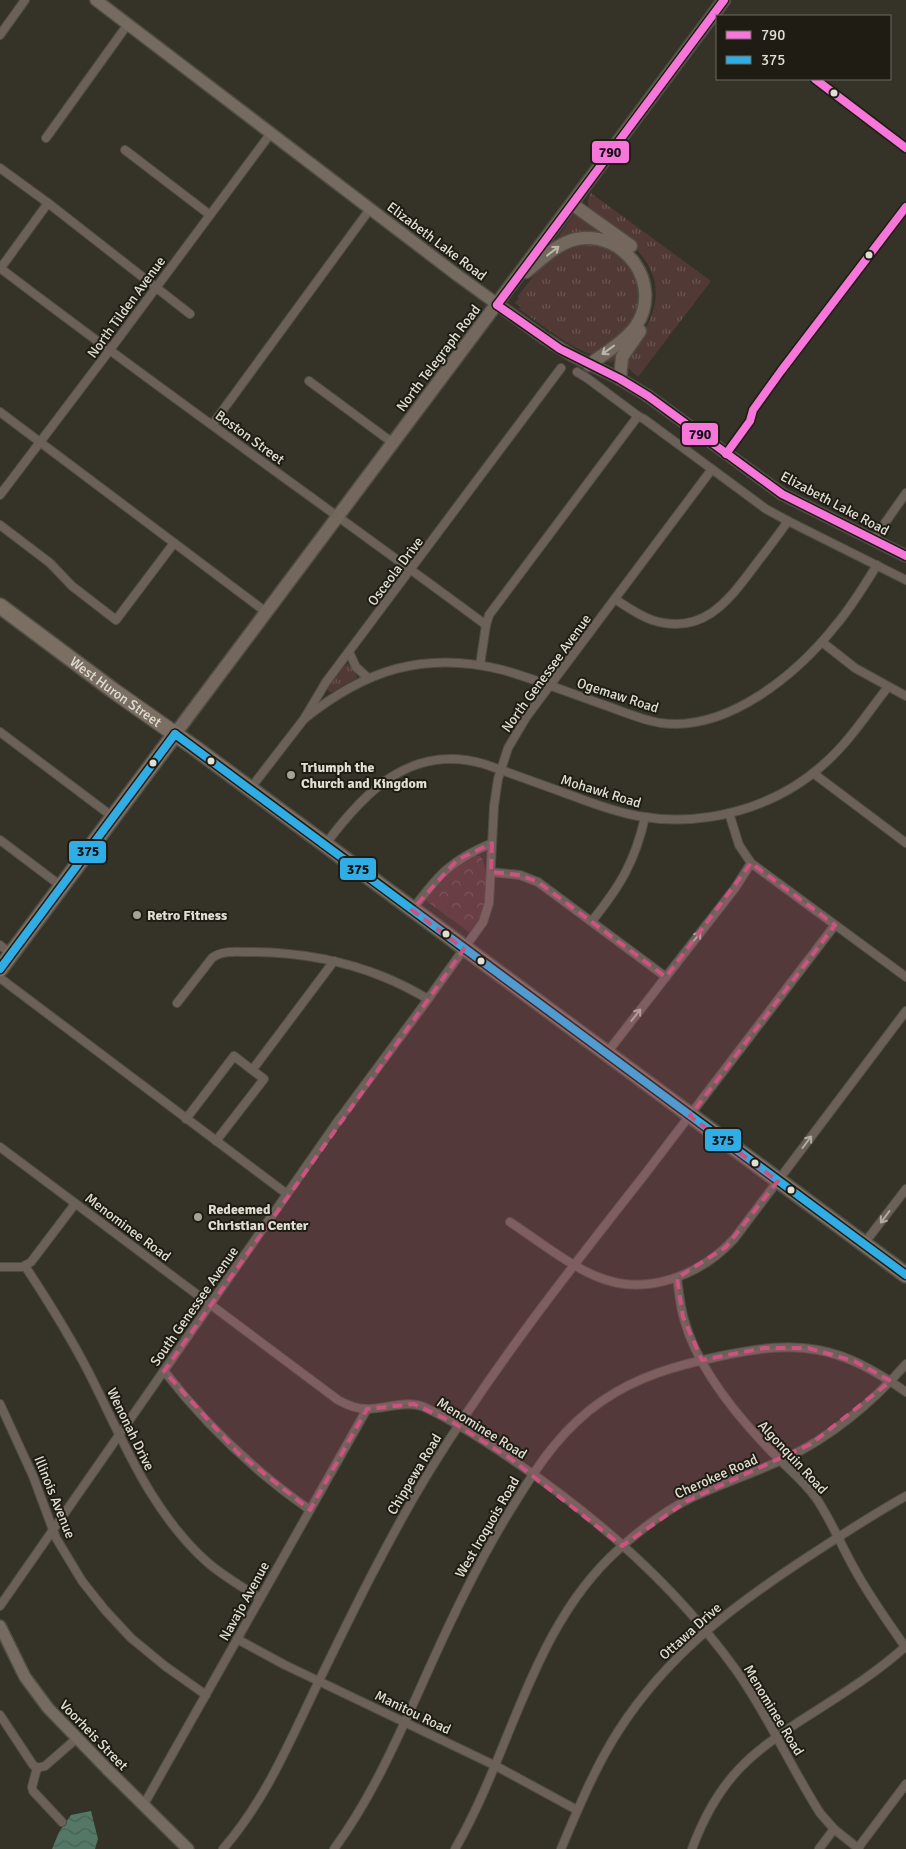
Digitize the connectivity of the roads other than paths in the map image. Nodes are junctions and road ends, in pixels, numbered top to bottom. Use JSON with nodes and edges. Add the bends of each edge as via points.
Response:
{"nodes":[{"id":1,"x":25,"y":0,"type":"edge"},
{"id":2,"x":96,"y":0,"type":"edge"},
{"id":3,"x":724,"y":0,"type":"edge"},
{"id":4,"x":128,"y":24,"type":"junction"},
{"id":5,"x":0,"y":35,"type":"edge"},
{"id":6,"x":271,"y":133,"type":"junction"},
{"id":7,"x":46,"y":138,"type":"dead end"},
{"id":8,"x":125,"y":150,"type":"dead end"},
{"id":9,"x":0,"y":168,"type":"edge"},
{"id":10,"x":48,"y":203,"type":"junction"},
{"id":11,"x":572,"y":204,"type":"junction"},
{"id":12,"x":370,"y":209,"type":"junction"},
{"id":13,"x":210,"y":214,"type":"junction"},
{"id":14,"x":0,"y":268,"type":"edge"},
{"id":15,"x":514,"y":281,"type":"junction"},
{"id":16,"x":156,"y":288,"type":"junction"},
{"id":17,"x":497,"y":305,"type":"junction"},
{"id":18,"x":190,"y":314,"type":"dead end"},
{"id":19,"x":110,"y":352,"type":"junction"},
{"id":20,"x":589,"y":364,"type":"junction"},
{"id":21,"x":562,"y":368,"type":"dead end"},
{"id":22,"x":577,"y":372,"type":"dead end"},
{"id":23,"x":620,"y":379,"type":"junction"},
{"id":24,"x":309,"y":381,"type":"dead end"},
{"id":25,"x":0,"y":412,"type":"edge"},
{"id":26,"x":638,"y":416,"type":"junction"},
{"id":27,"x":212,"y":424,"type":"junction"},
{"id":28,"x":41,"y":443,"type":"junction"},
{"id":29,"x":393,"y":443,"type":"junction"},
{"id":30,"x":712,"y":469,"type":"junction"},
{"id":31,"x":906,"y":493,"type":"edge"},
{"id":32,"x":0,"y":495,"type":"edge"},
{"id":33,"x":338,"y":516,"type":"junction"},
{"id":34,"x":788,"y":521,"type":"junction"},
{"id":35,"x":0,"y":525,"type":"edge"},
{"id":36,"x":873,"y":540,"type":"junction"},
{"id":37,"x":174,"y":543,"type":"junction"},
{"id":38,"x":906,"y":556,"type":"edge"},
{"id":39,"x":877,"y":565,"type":"junction"},
{"id":40,"x":411,"y":570,"type":"junction"},
{"id":41,"x":906,"y":580,"type":"edge"},
{"id":42,"x":615,"y":599,"type":"junction"},
{"id":43,"x":0,"y":606,"type":"edge"},
{"id":44,"x":266,"y":612,"type":"junction"},
{"id":45,"x":486,"y":625,"type":"junction"},
{"id":46,"x":822,"y":642,"type":"junction"},
{"id":47,"x":349,"y":652,"type":"junction"},
{"id":48,"x":480,"y":665,"type":"junction"},
{"id":49,"x":368,"y":678,"type":"junction"},
{"id":50,"x":550,"y":686,"type":"junction"},
{"id":51,"x":888,"y":686,"type":"junction"},
{"id":52,"x":906,"y":696,"type":"edge"},
{"id":53,"x":304,"y":719,"type":"junction"},
{"id":54,"x":0,"y":732,"type":"edge"},
{"id":55,"x":175,"y":734,"type":"junction"},
{"id":56,"x":500,"y":770,"type":"junction"},
{"id":57,"x":813,"y":773,"type":"junction"},
{"id":58,"x":250,"y":789,"type":"junction"},
{"id":59,"x":729,"y":813,"type":"junction"},
{"id":60,"x":113,"y":817,"type":"junction"},
{"id":61,"x":645,"y":817,"type":"junction"},
{"id":62,"x":0,"y":840,"type":"edge"},
{"id":63,"x":492,"y":843,"type":"junction"},
{"id":64,"x":906,"y":843,"type":"edge"},
{"id":65,"x":325,"y":845,"type":"junction"},
{"id":66,"x":751,"y":862,"type":"junction"},
{"id":67,"x":491,"y":872,"type":"junction"},
{"id":68,"x":61,"y":886,"type":"junction"},
{"id":69,"x":412,"y":910,"type":"junction"},
{"id":70,"x":592,"y":921,"type":"junction"},
{"id":71,"x":835,"y":925,"type":"junction"},
{"id":72,"x":6,"y":949,"type":"edge"},
{"id":73,"x":464,"y":949,"type":"junction"},
{"id":74,"x":334,"y":961,"type":"junction"},
{"id":75,"x":0,"y":969,"type":"edge"},
{"id":76,"x":666,"y":977,"type":"junction"},
{"id":77,"x":0,"y":978,"type":"edge"},
{"id":78,"x":906,"y":978,"type":"edge"},
{"id":79,"x":428,"y":999,"type":"junction"},
{"id":80,"x":177,"y":1003,"type":"dead end"},
{"id":81,"x":906,"y":1011,"type":"edge"},
{"id":82,"x":606,"y":1054,"type":"junction"},
{"id":83,"x":256,"y":1065,"type":"dead end"},
{"id":84,"x":690,"y":1116,"type":"junction"},
{"id":85,"x":186,"y":1119,"type":"junction"},
{"id":86,"x":216,"y":1141,"type":"junction"},
{"id":87,"x":0,"y":1149,"type":"edge"},
{"id":88,"x":778,"y":1181,"type":"junction"},
{"id":89,"x":906,"y":1189,"type":"edge"},
{"id":90,"x":287,"y":1194,"type":"junction"},
{"id":91,"x":76,"y":1204,"type":"junction"},
{"id":92,"x":510,"y":1222,"type":"dead end"},
{"id":93,"x":863,"y":1245,"type":"junction"},
{"id":94,"x":575,"y":1264,"type":"junction"},
{"id":95,"x":25,"y":1266,"type":"junction"},
{"id":96,"x":0,"y":1267,"type":"edge"},
{"id":97,"x":906,"y":1275,"type":"edge"},
{"id":98,"x":677,"y":1278,"type":"junction"},
{"id":99,"x":210,"y":1305,"type":"junction"},
{"id":100,"x":702,"y":1360,"type":"junction"},
{"id":101,"x":906,"y":1364,"type":"edge"},
{"id":102,"x":164,"y":1371,"type":"junction"},
{"id":103,"x":891,"y":1381,"type":"junction"},
{"id":104,"x":906,"y":1392,"type":"edge"},
{"id":105,"x":0,"y":1404,"type":"edge"},
{"id":106,"x":367,"y":1409,"type":"junction"},
{"id":107,"x":458,"y":1425,"type":"junction"},
{"id":108,"x":119,"y":1436,"type":"junction"},
{"id":109,"x":780,"y":1460,"type":"junction"},
{"id":110,"x":533,"y":1474,"type":"junction"},
{"id":111,"x":906,"y":1496,"type":"edge"},
{"id":112,"x":310,"y":1510,"type":"junction"},
{"id":113,"x":54,"y":1531,"type":"junction"},
{"id":114,"x":838,"y":1537,"type":"junction"},
{"id":115,"x":622,"y":1546,"type":"junction"},
{"id":116,"x":260,"y":1598,"type":"junction"},
{"id":117,"x":0,"y":1606,"type":"edge"},
{"id":118,"x":0,"y":1626,"type":"edge"},
{"id":119,"x":705,"y":1631,"type":"junction"},
{"id":120,"x":237,"y":1639,"type":"junction"},
{"id":121,"x":906,"y":1647,"type":"edge"},
{"id":122,"x":319,"y":1681,"type":"junction"},
{"id":123,"x":206,"y":1695,"type":"junction"},
{"id":124,"x":0,"y":1715,"type":"edge"},
{"id":125,"x":405,"y":1722,"type":"junction"},
{"id":126,"x":778,"y":1736,"type":"junction"},
{"id":127,"x":76,"y":1739,"type":"junction"},
{"id":128,"x":496,"y":1766,"type":"junction"},
{"id":129,"x":37,"y":1768,"type":"junction"},
{"id":130,"x":906,"y":1784,"type":"edge"},
{"id":131,"x":143,"y":1806,"type":"junction"},
{"id":132,"x":577,"y":1810,"type":"junction"},
{"id":133,"x":62,"y":1822,"type":"dead end"},
{"id":134,"x":834,"y":1829,"type":"junction"},
{"id":135,"x":188,"y":1849,"type":"edge"},
{"id":136,"x":223,"y":1849,"type":"edge"},
{"id":137,"x":334,"y":1849,"type":"edge"},
{"id":138,"x":455,"y":1849,"type":"edge"},
{"id":139,"x":561,"y":1849,"type":"edge"},
{"id":140,"x":692,"y":1849,"type":"edge"},
{"id":141,"x":819,"y":1849,"type":"edge"},
{"id":142,"x":859,"y":1849,"type":"edge"}],
"edges":[{"from":1,"to":5,"type":"street"},
{"from":2,"to":4,"type":"main road","name":"Elizabeth Lake Road"},
{"from":3,"to":11,"type":"main road","name":"North Telegraph Road"},
{"from":4,"to":6,"type":"main road","name":"Elizabeth Lake Road"},
{"from":4,"to":7,"type":"street"},
{"from":6,"to":12,"type":"main road","name":"Elizabeth Lake Road"},
{"from":6,"to":13,"type":"street","name":"North Tilden Avenue"},
{"from":8,"to":13,"type":"street"},
{"from":9,"to":10,"type":"street"},
{"from":10,"to":14,"type":"street"},
{"from":10,"to":16,"type":"street"},
{"from":11,"to":15,"type":"main road","name":"North Telegraph Road"},
{"from":11,"to":23,"type":"main road","via":[[631,246],[642,258],[650,276],[653,294],[650,312],[624,354]]},
{"from":12,"to":17,"type":"main road","name":"Elizabeth Lake Road"},
{"from":12,"to":27,"type":"street"},
{"from":13,"to":16,"type":"street","name":"North Tilden Avenue"},
{"from":14,"to":19,"type":"street","name":"Boston Street"},
{"from":15,"to":17,"type":"main road","name":"North Telegraph Road"},
{"from":15,"to":20,"type":"main road","one_way":true,"via":[[558,247],[575,240],[606,241],[632,258],[645,289],[641,315],[628,334]]},
{"from":16,"to":18,"type":"street"},
{"from":16,"to":19,"type":"street","name":"North Tilden Avenue"},
{"from":17,"to":20,"type":"main road","name":"Elizabeth Lake Road","via":[[552,344]]},
{"from":17,"to":29,"type":"main road","name":"North Telegraph Road"},
{"from":19,"to":27,"type":"street","name":"Boston Street"},
{"from":19,"to":28,"type":"street","name":"North Tilden Avenue"},
{"from":20,"to":23,"type":"main road","name":"Elizabeth Lake Road"},
{"from":21,"to":40,"type":"street","name":"Osceola Drive"},
{"from":22,"to":26,"type":"street"},
{"from":23,"to":36,"type":"main road","name":"Elizabeth Lake Road","via":[[782,494]]},
{"from":24,"to":29,"type":"street"},
{"from":25,"to":28,"type":"street"},
{"from":26,"to":30,"type":"street"},
{"from":26,"to":45,"type":"street","via":[[492,610]]},
{"from":27,"to":33,"type":"street","name":"Boston Street"},
{"from":28,"to":32,"type":"street","name":"North Tilden Avenue"},
{"from":28,"to":37,"type":"street"},
{"from":29,"to":33,"type":"main road","name":"North Telegraph Road"},
{"from":30,"to":34,"type":"street"},
{"from":30,"to":42,"type":"street","name":"North Genessee Avenue"},
{"from":31,"to":36,"type":"street"},
{"from":33,"to":40,"type":"street","name":"Boston Street"},
{"from":33,"to":44,"type":"main road","name":"North Telegraph Road"},
{"from":34,"to":39,"type":"street"},
{"from":34,"to":42,"type":"street","via":[[732,597],[704,617],[686,622],[661,622],[642,616]]},
{"from":35,"to":37,"type":"street","via":[[116,620]]},
{"from":36,"to":38,"type":"main road","name":"Elizabeth Lake Road"},
{"from":37,"to":44,"type":"street"},
{"from":39,"to":41,"type":"street"},
{"from":39,"to":46,"type":"street","name":"Ogemaw Road","via":[[846,613]]},
{"from":40,"to":45,"type":"street","name":"Boston Street"},
{"from":40,"to":47,"type":"street","name":"Osceola Drive"},
{"from":42,"to":50,"type":"street","name":"North Genessee Avenue"},
{"from":43,"to":55,"type":"highway","name":"West Huron Street"},
{"from":44,"to":55,"type":"main road","name":"North Telegraph Road"},
{"from":45,"to":48,"type":"street"},
{"from":46,"to":50,"type":"street","name":"Ogemaw Road","via":[[752,699],[722,715],[691,723],[650,721]]},
{"from":46,"to":51,"type":"street","via":[[847,663]]},
{"from":47,"to":49,"type":"street","via":[[354,664]]},
{"from":47,"to":53,"type":"street","name":"Osceola Drive"},
{"from":48,"to":49,"type":"street","name":"Ogemaw Road","via":[[454,662],[423,664],[396,668]]},
{"from":48,"to":50,"type":"street","name":"Ogemaw Road"},
{"from":49,"to":53,"type":"street","name":"Ogemaw Road","via":[[331,698]]},
{"from":50,"to":56,"type":"street","name":"North Genessee Avenue","via":[[518,730]]},
{"from":51,"to":52,"type":"street"},
{"from":51,"to":57,"type":"street","name":"Mohawk Road","via":[[839,749]]},
{"from":53,"to":58,"type":"street","name":"Osceola Drive"},
{"from":54,"to":60,"type":"street"},
{"from":55,"to":58,"type":"highway","name":"West Huron Street"},
{"from":55,"to":60,"type":"highway"},
{"from":56,"to":61,"type":"street","name":"Mohawk Road","via":[[607,808]]},
{"from":56,"to":63,"type":"street","name":"North Genessee Avenue","via":[[494,801]]},
{"from":56,"to":65,"type":"street","name":"Mohawk Road","via":[[474,761],[450,759],[406,770],[382,782],[360,800]]},
{"from":57,"to":59,"type":"street","name":"Mohawk Road","via":[[769,799]]},
{"from":57,"to":64,"type":"street"},
{"from":58,"to":65,"type":"highway","name":"West Huron Street"},
{"from":59,"to":61,"type":"street","name":"Mohawk Road","via":[[684,820]]},
{"from":59,"to":66,"type":"street","via":[[739,845]]},
{"from":60,"to":68,"type":"highway"},
{"from":61,"to":70,"type":"street","via":[[629,868]]},
{"from":62,"to":68,"type":"street"},
{"from":63,"to":67,"type":"street","name":"North Genessee Avenue"},
{"from":63,"to":69,"type":"street","via":[[447,868]]},
{"from":65,"to":69,"type":"highway","name":"West Huron Street"},
{"from":66,"to":71,"type":"street"},
{"from":76,"to":66,"type":"street","one_way":true,"via":[[735,888]]},
{"from":67,"to":70,"type":"street","via":[[532,878]]},
{"from":67,"to":73,"type":"street","name":"North Genessee Avenue","via":[[488,911]]},
{"from":68,"to":72,"type":"highway"},
{"from":69,"to":73,"type":"highway","name":"West Huron Street"},
{"from":70,"to":76,"type":"street"},
{"from":71,"to":78,"type":"street"},
{"from":71,"to":84,"type":"street","name":"Chippewa Road"},
{"from":72,"to":75,"type":"highway"},
{"from":73,"to":79,"type":"street","name":"South Genessee Avenue"},
{"from":73,"to":82,"type":"highway","name":"West Huron Street"},
{"from":74,"to":79,"type":"street","via":[[384,977]]},
{"from":74,"to":80,"type":"street","via":[[282,953],[220,954],[210,959]]},
{"from":74,"to":83,"type":"street"},
{"from":82,"to":76,"type":"street","one_way":true},
{"from":77,"to":85,"type":"street"},
{"from":79,"to":90,"type":"street","name":"South Genessee Avenue"},
{"from":88,"to":81,"type":"street","one_way":true},
{"from":82,"to":84,"type":"highway","name":"West Huron Street"},
{"from":84,"to":88,"type":"highway","name":"West Huron Street"},
{"from":84,"to":94,"type":"street","name":"Chippewa Road"},
{"from":85,"to":86,"type":"street"},
{"from":85,"to":86,"type":"street","via":[[234,1056],[264,1079]]},
{"from":86,"to":90,"type":"street"},
{"from":87,"to":91,"type":"street","name":"Menominee Road"},
{"from":88,"to":93,"type":"highway","name":"West Huron Street"},
{"from":88,"to":98,"type":"street","via":[[726,1247],[707,1263]]},
{"from":89,"to":93,"type":"street","one_way":true},
{"from":90,"to":99,"type":"street","name":"South Genessee Avenue"},
{"from":91,"to":95,"type":"street"},
{"from":91,"to":99,"type":"street","name":"Menominee Road"},
{"from":92,"to":94,"type":"street"},
{"from":93,"to":97,"type":"highway","name":"West Huron Street"},
{"from":94,"to":98,"type":"street","via":[[599,1278],[625,1284],[651,1284]]},
{"from":94,"to":107,"type":"street","name":"Chippewa Road","via":[[521,1334]]},
{"from":95,"to":96,"type":"street"},
{"from":95,"to":108,"type":"street","name":"Wenonah Drive","via":[[77,1350]]},
{"from":98,"to":100,"type":"street","name":"Algonquin Road","via":[[684,1321]]},
{"from":99,"to":102,"type":"street","name":"South Genessee Avenue"},
{"from":99,"to":106,"type":"street","name":"Menominee Road","via":[[338,1400]]},
{"from":100,"to":103,"type":"street","name":"West Iroquois Road","via":[[764,1348],[808,1348],[854,1361]]},
{"from":100,"to":109,"type":"street","name":"Algonquin Road","via":[[736,1412]]},
{"from":100,"to":110,"type":"street","name":"West Iroquois Road","via":[[646,1376],[607,1398],[563,1434]]},
{"from":101,"to":103,"type":"street","name":"Cherokee Road"},
{"from":102,"to":108,"type":"street","name":"South Genessee Avenue"},
{"from":102,"to":112,"type":"street","via":[[232,1447]]},
{"from":103,"to":104,"type":"street","name":"West Iroquois Road"},
{"from":103,"to":109,"type":"street","name":"Cherokee Road","via":[[833,1430]]},
{"from":105,"to":113,"type":"street","name":"Illinois Avenue","via":[[28,1462]]},
{"from":106,"to":107,"type":"street","name":"Menominee Road","via":[[418,1405]]},
{"from":106,"to":112,"type":"street","name":"Navajo Avenue"},
{"from":107,"to":110,"type":"street","name":"Menominee Road"},
{"from":107,"to":122,"type":"street","name":"Chippewa Road","via":[[380,1557]]},
{"from":108,"to":113,"type":"street","name":"South Genessee Avenue"},
{"from":108,"to":116,"type":"street","name":"Wenonah Drive","via":[[144,1484],[181,1534],[214,1568]]},
{"from":109,"to":114,"type":"street","name":"Algonquin Road","via":[[814,1495]]},
{"from":109,"to":115,"type":"street","name":"Cherokee Road","via":[[687,1500]]},
{"from":110,"to":115,"type":"street","name":"Menominee Road"},
{"from":110,"to":125,"type":"street","name":"West Iroquois Road","via":[[466,1590]]},
{"from":111,"to":114,"type":"street","name":"Ottawa Drive"},
{"from":112,"to":116,"type":"street","name":"Navajo Avenue"},
{"from":113,"to":117,"type":"street","name":"South Genessee Avenue"},
{"from":113,"to":123,"type":"street","name":"Illinois Avenue","via":[[77,1573],[111,1617],[154,1657]]},
{"from":114,"to":119,"type":"street","name":"Ottawa Drive","via":[[760,1588]]},
{"from":114,"to":121,"type":"street","name":"Algonquin Road","via":[[869,1594]]},
{"from":115,"to":119,"type":"street","name":"Menominee Road"},
{"from":115,"to":128,"type":"street","name":"Cherokee Road","via":[[586,1583],[563,1616],[541,1657]]},
{"from":116,"to":120,"type":"street","name":"Navajo Avenue"},
{"from":118,"to":127,"type":"main road","name":"Voorheis Street","via":[[30,1685]]},
{"from":119,"to":126,"type":"street","name":"Menominee Road","via":[[744,1682]]},
{"from":119,"to":132,"type":"street","name":"Ottawa Drive","via":[[676,1657],[634,1708],[602,1757]]},
{"from":120,"to":122,"type":"street","name":"Manitou Road"},
{"from":120,"to":123,"type":"street","name":"Navajo Avenue"},
{"from":121,"to":126,"type":"street","via":[[863,1680]]},
{"from":122,"to":125,"type":"street","name":"Manitou Road"},
{"from":122,"to":136,"type":"street","name":"Chippewa Road","via":[[264,1791]]},
{"from":123,"to":131,"type":"street","name":"Navajo Avenue"},
{"from":124,"to":129,"type":"street"},
{"from":125,"to":128,"type":"street","name":"Manitou Road"},
{"from":125,"to":137,"type":"street","name":"West Iroquois Road","via":[[372,1790]]},
{"from":126,"to":134,"type":"street","name":"Menominee Road","via":[[817,1807]]},
{"from":126,"to":140,"type":"street","via":[[749,1759],[724,1787]]},
{"from":127,"to":129,"type":"street","via":[[45,1766]]},
{"from":127,"to":131,"type":"main road","name":"Voorheis Street"},
{"from":128,"to":132,"type":"street","name":"Manitou Road"},
{"from":128,"to":138,"type":"street","name":"Cherokee Road"},
{"from":129,"to":133,"type":"street","via":[[32,1786],[34,1791]]},
{"from":130,"to":142,"type":"street"},
{"from":131,"to":135,"type":"main road","name":"Voorheis Street"},
{"from":132,"to":139,"type":"street","name":"Ottawa Drive"},
{"from":134,"to":141,"type":"street"},
{"from":134,"to":142,"type":"street","name":"Menominee Road"}]}
